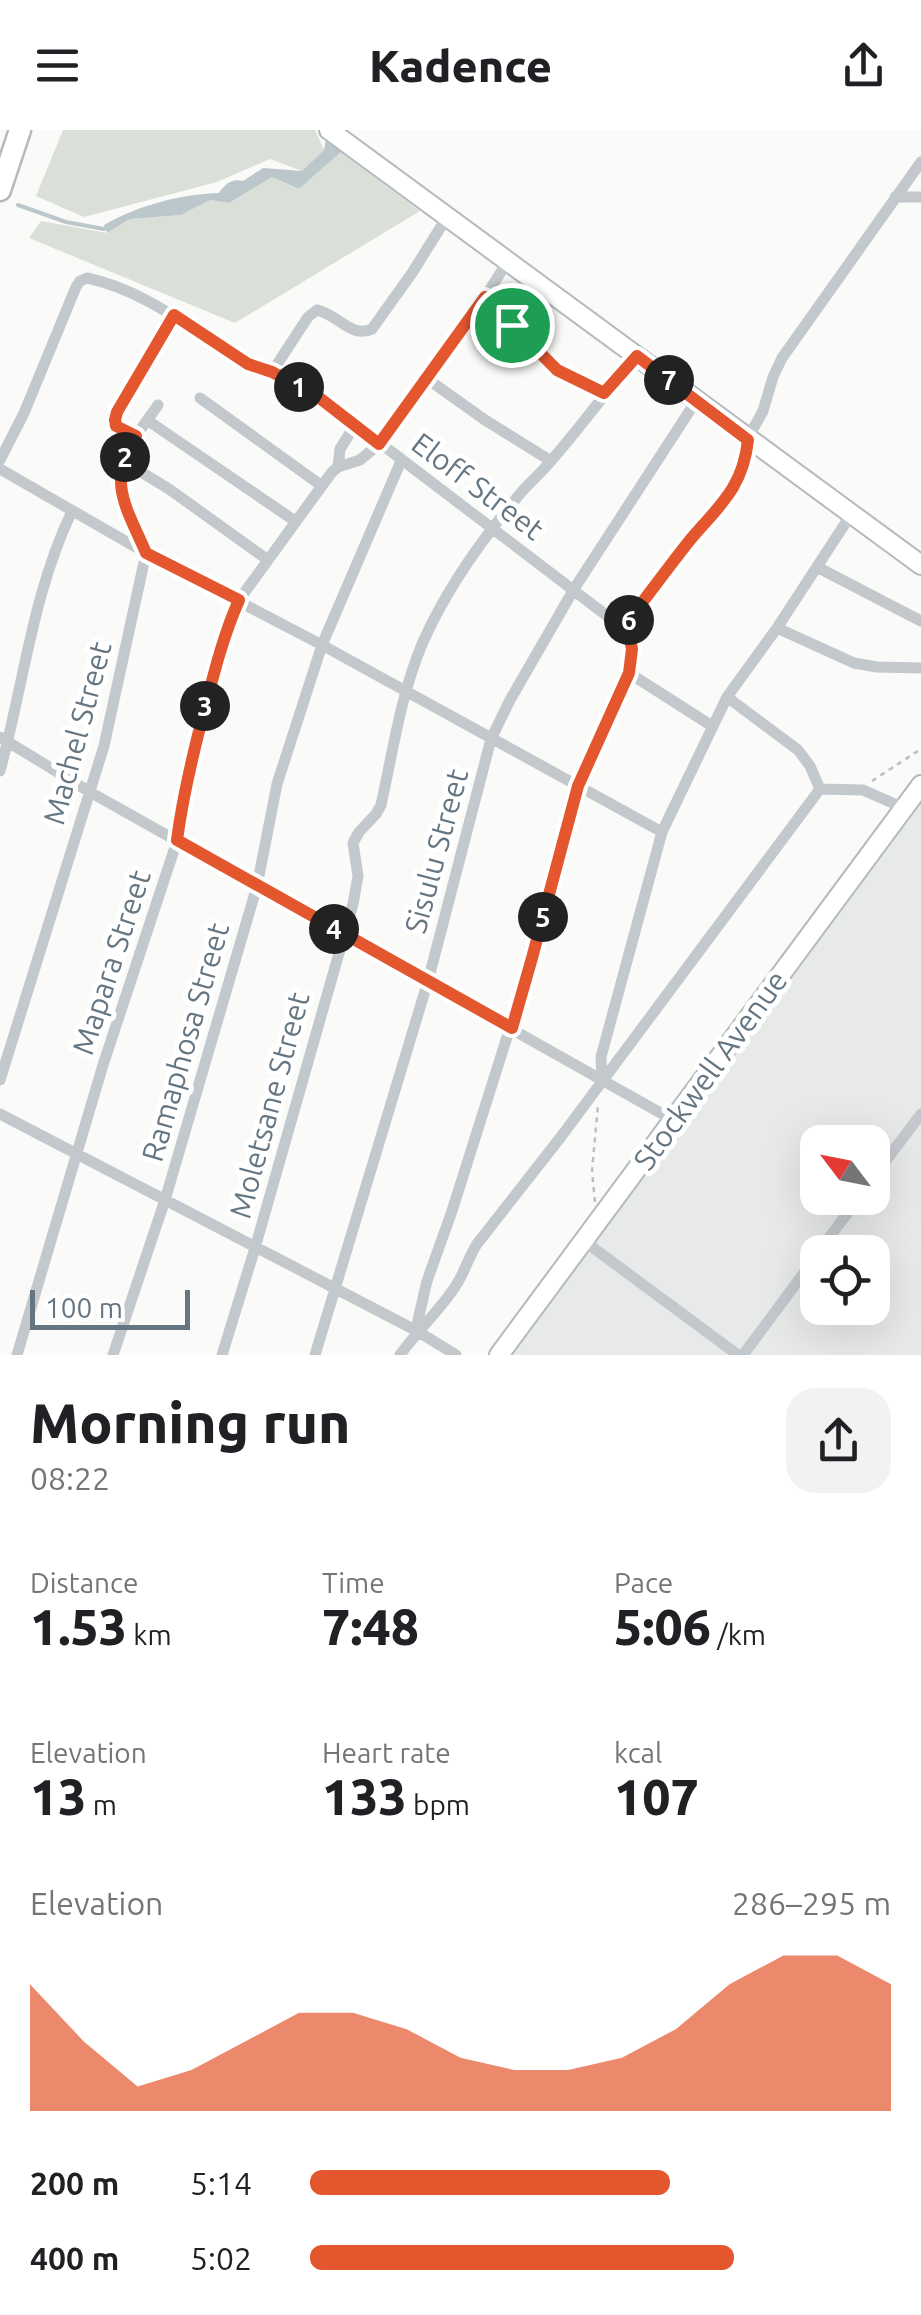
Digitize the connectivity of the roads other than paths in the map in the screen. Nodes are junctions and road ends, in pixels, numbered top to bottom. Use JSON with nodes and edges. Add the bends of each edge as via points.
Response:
{"nodes":[{"id":1,"x":20,"y":130,"type":"edge"},
{"id":2,"x":330,"y":131,"type":"edge"},
{"id":3,"x":921,"y":162,"type":"edge"},
{"id":4,"x":0,"y":190,"type":"edge"},
{"id":5,"x":921,"y":197,"type":"edge"},
{"id":6,"x":895,"y":198,"type":"junction"},
{"id":7,"x":447,"y":217,"type":"junction"},
{"id":8,"x":508,"y":261,"type":"junction"},
{"id":9,"x":485,"y":297,"type":"junction"},
{"id":10,"x":174,"y":315,"type":"junction"},
{"id":11,"x":637,"y":356,"type":"junction"},
{"id":12,"x":272,"y":372,"type":"junction"},
{"id":13,"x":426,"y":378,"type":"junction"},
{"id":14,"x":604,"y":393,"type":"junction"},
{"id":15,"x":200,"y":398,"type":"dead end"},
{"id":16,"x":696,"y":401,"type":"junction"},
{"id":17,"x":158,"y":404,"type":"dead end"},
{"id":18,"x":147,"y":420,"type":"junction"},
{"id":19,"x":356,"y":425,"type":"junction"},
{"id":20,"x":136,"y":436,"type":"junction"},
{"id":21,"x":748,"y":440,"type":"junction"},
{"id":22,"x":379,"y":444,"type":"junction"},
{"id":23,"x":0,"y":460,"type":"edge"},
{"id":24,"x":123,"y":461,"type":"junction"},
{"id":25,"x":401,"y":461,"type":"junction"},
{"id":26,"x":551,"y":462,"type":"junction"},
{"id":27,"x":338,"y":468,"type":"junction"},
{"id":28,"x":0,"y":470,"type":"edge"},
{"id":29,"x":322,"y":486,"type":"junction"},
{"id":30,"x":72,"y":511,"type":"junction"},
{"id":31,"x":852,"y":513,"type":"junction"},
{"id":32,"x":296,"y":521,"type":"junction"},
{"id":33,"x":493,"y":529,"type":"junction"},
{"id":34,"x":146,"y":553,"type":"junction"},
{"id":35,"x":268,"y":560,"type":"junction"},
{"id":36,"x":921,"y":566,"type":"edge"},
{"id":37,"x":817,"y":567,"type":"junction"},
{"id":38,"x":574,"y":589,"type":"junction"},
{"id":39,"x":239,"y":600,"type":"junction"},
{"id":40,"x":921,"y":621,"type":"edge"},
{"id":41,"x":623,"y":628,"type":"junction"},
{"id":42,"x":778,"y":628,"type":"junction"},
{"id":43,"x":322,"y":645,"type":"junction"},
{"id":44,"x":921,"y":668,"type":"edge"},
{"id":45,"x":629,"y":673,"type":"junction"},
{"id":46,"x":406,"y":692,"type":"junction"},
{"id":47,"x":728,"y":697,"type":"junction"},
{"id":48,"x":712,"y":726,"type":"junction"},
{"id":49,"x":4,"y":739,"type":"edge"},
{"id":50,"x":491,"y":739,"type":"junction"},
{"id":51,"x":0,"y":770,"type":"edge"},
{"id":52,"x":921,"y":785,"type":"edge"},
{"id":53,"x":578,"y":786,"type":"junction"},
{"id":54,"x":820,"y":789,"type":"junction"},
{"id":55,"x":90,"y":792,"type":"junction"},
{"id":56,"x":904,"y":808,"type":"junction"},
{"id":57,"x":662,"y":832,"type":"junction"},
{"id":58,"x":177,"y":840,"type":"junction"},
{"id":59,"x":257,"y":886,"type":"junction"},
{"id":60,"x":343,"y":934,"type":"junction"},
{"id":61,"x":428,"y":981,"type":"junction"},
{"id":62,"x":512,"y":1028,"type":"junction"},
{"id":63,"x":602,"y":1079,"type":"junction"},
{"id":64,"x":0,"y":1080,"type":"edge"},
{"id":65,"x":0,"y":1114,"type":"edge"},
{"id":66,"x":921,"y":1114,"type":"edge"},
{"id":67,"x":673,"y":1120,"type":"junction"},
{"id":68,"x":890,"y":1155,"type":"edge"},
{"id":69,"x":78,"y":1156,"type":"junction"},
{"id":70,"x":165,"y":1200,"type":"junction"},
{"id":71,"x":584,"y":1241,"type":"junction"},
{"id":72,"x":255,"y":1248,"type":"junction"},
{"id":73,"x":800,"y":1277,"type":"edge"},
{"id":74,"x":336,"y":1288,"type":"junction"},
{"id":75,"x":418,"y":1331,"type":"junction"},
{"id":76,"x":17,"y":1355,"type":"edge"},
{"id":77,"x":113,"y":1355,"type":"edge"},
{"id":78,"x":222,"y":1355,"type":"edge"},
{"id":79,"x":315,"y":1355,"type":"edge"},
{"id":80,"x":400,"y":1355,"type":"edge"},
{"id":81,"x":456,"y":1355,"type":"edge"},
{"id":82,"x":499,"y":1355,"type":"edge"},
{"id":83,"x":740,"y":1355,"type":"edge"}],
"edges":[{"from":1,"to":4,"type":"highway"},
{"from":2,"to":7,"type":"street"},
{"from":3,"to":6,"type":"street"},
{"from":5,"to":6,"type":"street"},
{"from":6,"to":21,"type":"street","via":[[782,358]]},
{"from":7,"to":8,"type":"street"},
{"from":7,"to":12,"type":"street","via":[[372,328],[359,332],[317,310]]},
{"from":8,"to":9,"type":"street","name":"Mapara Street"},
{"from":8,"to":11,"type":"street"},
{"from":9,"to":13,"type":"street","name":"Mapara Street"},
{"from":9,"to":14,"type":"street","via":[[557,370]]},
{"from":10,"to":12,"type":"street","name":"Eloff Street","via":[[248,364]]},
{"from":10,"to":20,"type":"street","via":[[117,412],[115,425]]},
{"from":10,"to":23,"type":"street","name":"Eloff Street","via":[[90,278],[80,281]]},
{"from":11,"to":14,"type":"street","name":"Moletsane Street"},
{"from":11,"to":16,"type":"street"},
{"from":12,"to":19,"type":"street","name":"Eloff Street"},
{"from":13,"to":22,"type":"street","name":"Mapara Street"},
{"from":13,"to":26,"type":"street"},
{"from":14,"to":26,"type":"street","name":"Moletsane Street"},
{"from":15,"to":29,"type":"street"},
{"from":16,"to":21,"type":"street"},
{"from":16,"to":38,"type":"street","name":"Sisulu Street"},
{"from":17,"to":18,"type":"street"},
{"from":18,"to":20,"type":"street"},
{"from":18,"to":32,"type":"street"},
{"from":19,"to":22,"type":"street","name":"Eloff Street"},
{"from":19,"to":27,"type":"street","via":[[340,449]]},
{"from":20,"to":24,"type":"street"},
{"from":21,"to":31,"type":"street"},
{"from":21,"to":41,"type":"street","via":[[743,467],[721,508]]},
{"from":22,"to":25,"type":"street","name":"Eloff Street"},
{"from":22,"to":27,"type":"street","name":"Mapara Street"},
{"from":24,"to":34,"type":"street","via":[[120,484]]},
{"from":24,"to":35,"type":"street"},
{"from":25,"to":33,"type":"street","name":"Eloff Street"},
{"from":25,"to":43,"type":"street","name":"Ramaphosa Street"},
{"from":26,"to":33,"type":"street","name":"Moletsane Street"},
{"from":27,"to":29,"type":"street","name":"Mapara Street"},
{"from":28,"to":30,"type":"street"},
{"from":29,"to":32,"type":"street","name":"Mapara Street"},
{"from":30,"to":34,"type":"street"},
{"from":30,"to":49,"type":"street","via":[[42,586]]},
{"from":31,"to":36,"type":"street"},
{"from":31,"to":37,"type":"street"},
{"from":32,"to":35,"type":"street","name":"Mapara Street"},
{"from":33,"to":38,"type":"street","name":"Eloff Street"},
{"from":33,"to":46,"type":"street","name":"Moletsane Street","via":[[440,606]]},
{"from":34,"to":39,"type":"street"},
{"from":34,"to":55,"type":"street","name":"Machel Street"},
{"from":35,"to":39,"type":"street","name":"Mapara Street"},
{"from":37,"to":40,"type":"street"},
{"from":37,"to":42,"type":"street"},
{"from":38,"to":41,"type":"street","name":"Eloff Street"},
{"from":38,"to":50,"type":"street","name":"Sisulu Street"},
{"from":39,"to":43,"type":"street"},
{"from":39,"to":58,"type":"street","name":"Mapara Street","via":[[198,736]]},
{"from":41,"to":45,"type":"street","via":[[632,649]]},
{"from":42,"to":44,"type":"street","via":[[854,663]]},
{"from":42,"to":47,"type":"street"},
{"from":43,"to":46,"type":"street"},
{"from":43,"to":59,"type":"street","name":"Ramaphosa Street","via":[[277,784]]},
{"from":45,"to":48,"type":"street"},
{"from":45,"to":53,"type":"street"},
{"from":46,"to":50,"type":"street"},
{"from":46,"to":60,"type":"street","name":"Moletsane Street","via":[[381,805],[353,843],[358,876]]},
{"from":47,"to":48,"type":"street"},
{"from":47,"to":54,"type":"street","via":[[798,750]]},
{"from":48,"to":57,"type":"street"},
{"from":49,"to":51,"type":"street"},
{"from":49,"to":55,"type":"street"},
{"from":50,"to":53,"type":"street"},
{"from":50,"to":61,"type":"street","name":"Sisulu Street"},
{"from":52,"to":56,"type":"street","name":"Stockwell Avenue"},
{"from":53,"to":57,"type":"street"},
{"from":53,"to":62,"type":"street"},
{"from":54,"to":56,"type":"street","via":[[857,789]]},
{"from":54,"to":63,"type":"street"},
{"from":55,"to":58,"type":"street"},
{"from":55,"to":64,"type":"street","name":"Machel Street"},
{"from":56,"to":67,"type":"street","name":"Stockwell Avenue"},
{"from":57,"to":63,"type":"street","via":[[600,1057]]},
{"from":58,"to":59,"type":"street"},
{"from":58,"to":69,"type":"street","name":"Mapara Street"},
{"from":59,"to":60,"type":"street"},
{"from":59,"to":70,"type":"street","name":"Ramaphosa Street"},
{"from":60,"to":61,"type":"street"},
{"from":60,"to":72,"type":"street","name":"Moletsane Street"},
{"from":61,"to":62,"type":"street"},
{"from":61,"to":74,"type":"street","name":"Sisulu Street"},
{"from":62,"to":63,"type":"street"},
{"from":62,"to":75,"type":"street","via":[[427,1281]]},
{"from":63,"to":67,"type":"street"},
{"from":63,"to":75,"type":"street"},
{"from":65,"to":69,"type":"street"},
{"from":66,"to":68,"type":"street"},
{"from":67,"to":71,"type":"street","name":"Stockwell Avenue"},
{"from":69,"to":70,"type":"street"},
{"from":69,"to":76,"type":"street","name":"Mapara Street"},
{"from":70,"to":72,"type":"street"},
{"from":70,"to":77,"type":"street","name":"Ramaphosa Street"},
{"from":71,"to":82,"type":"street","name":"Stockwell Avenue"},
{"from":71,"to":83,"type":"street"},
{"from":72,"to":74,"type":"street"},
{"from":72,"to":78,"type":"street","name":"Moletsane Street"},
{"from":73,"to":83,"type":"street"},
{"from":74,"to":75,"type":"street"},
{"from":74,"to":79,"type":"street","name":"Sisulu Street"},
{"from":75,"to":80,"type":"street"},
{"from":75,"to":81,"type":"street"}]}
